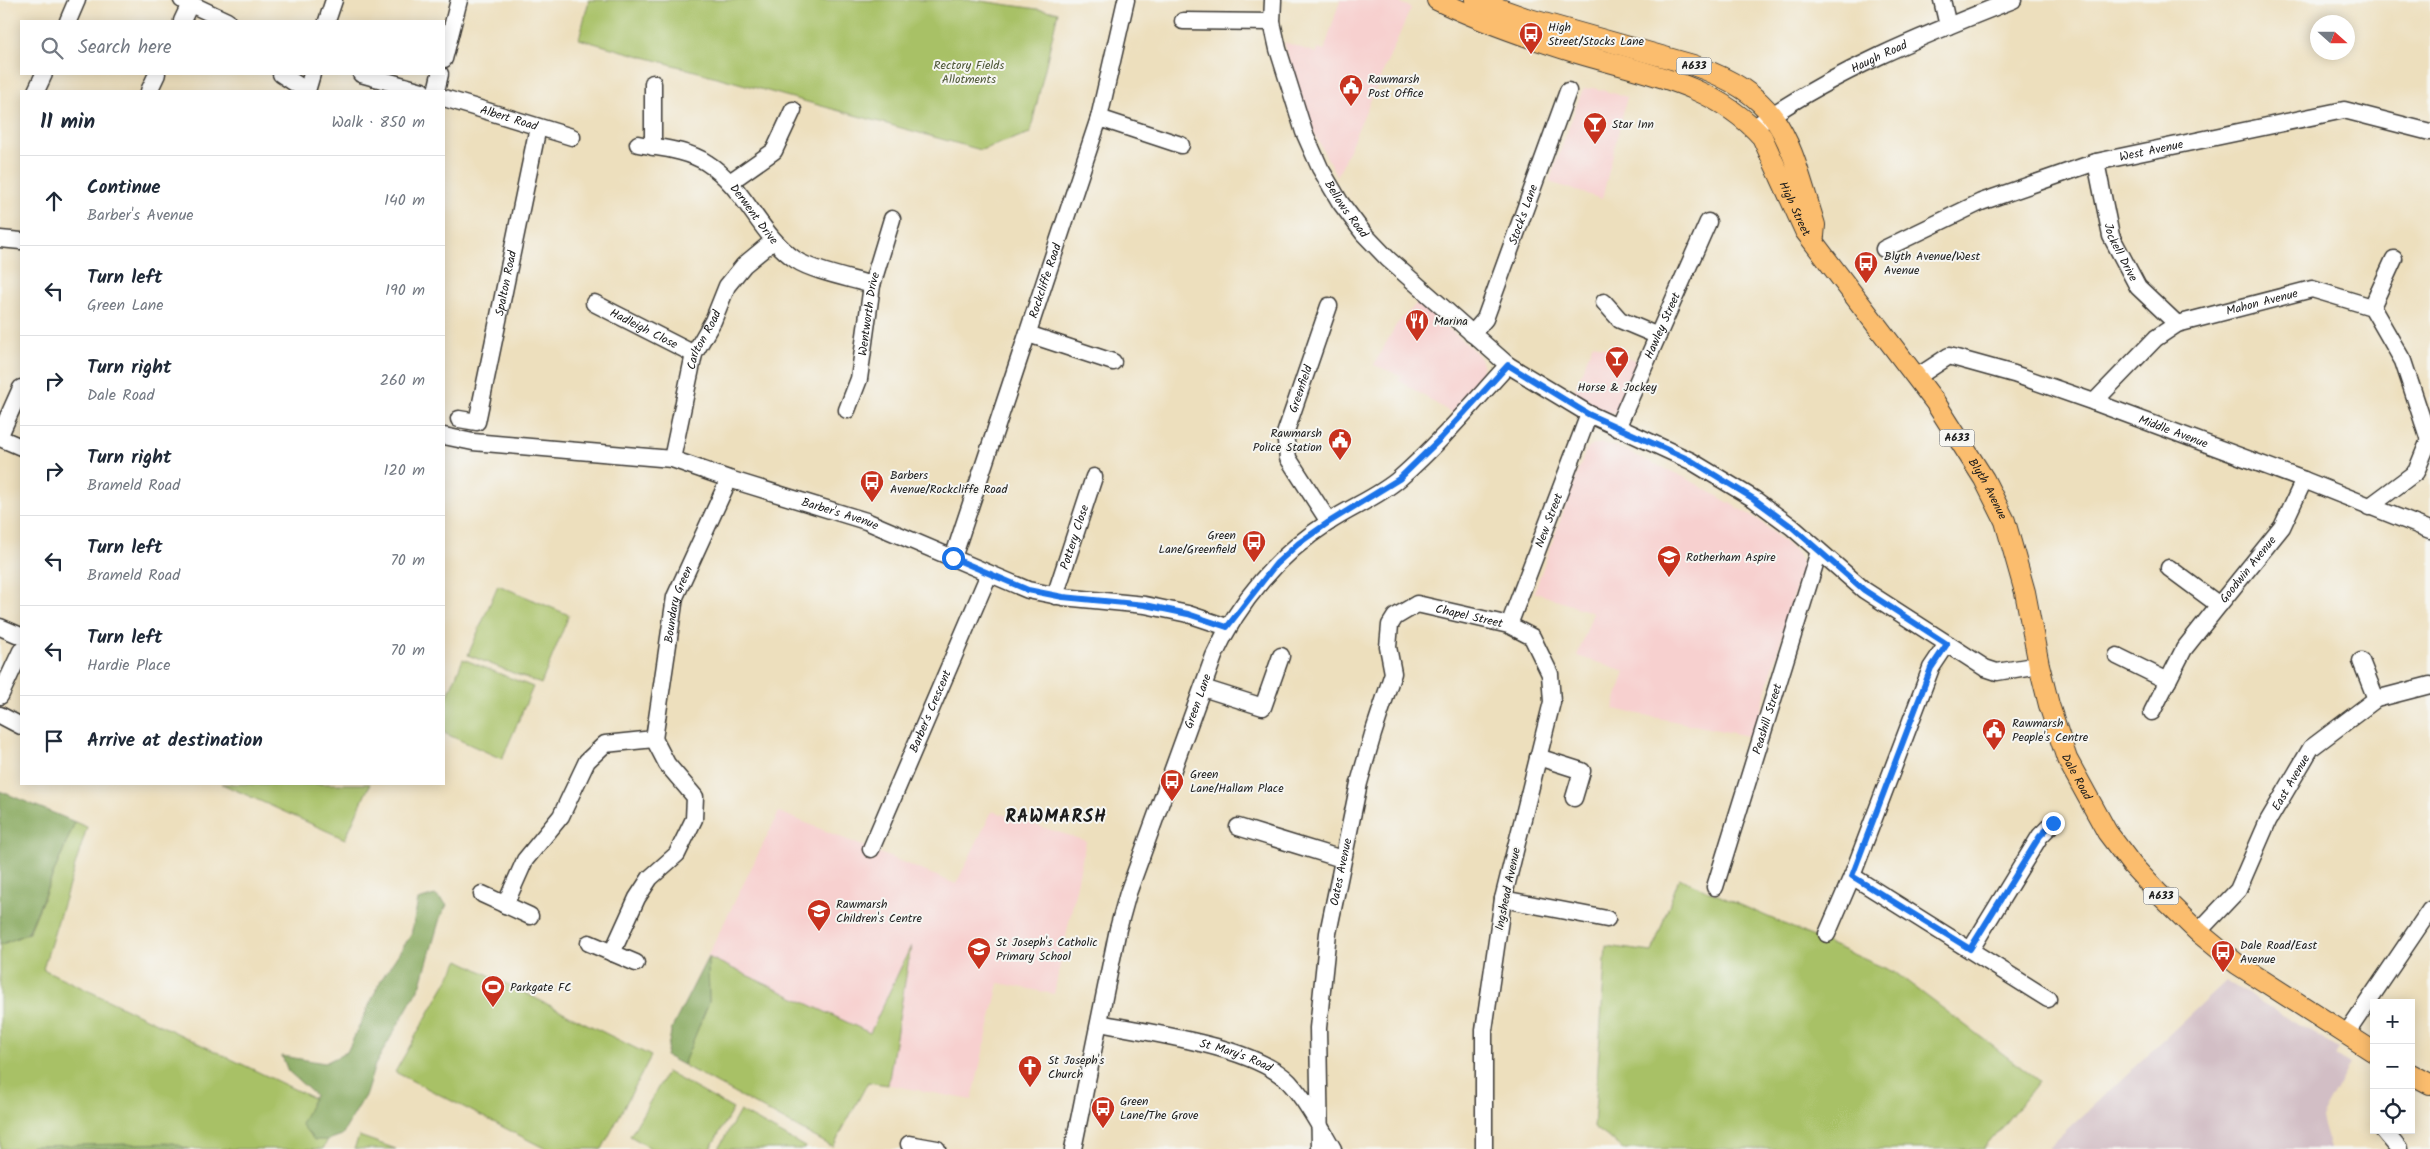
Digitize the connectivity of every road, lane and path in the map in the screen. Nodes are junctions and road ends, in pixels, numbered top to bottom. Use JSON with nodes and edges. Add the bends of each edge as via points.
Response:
{"nodes":[{"id":1,"x":77,"y":0,"type":"edge"},
{"id":2,"x":334,"y":0,"type":"edge"},
{"id":3,"x":459,"y":0,"type":"edge"},
{"id":4,"x":1126,"y":0,"type":"edge"},
{"id":5,"x":1273,"y":0,"type":"edge"},
{"id":6,"x":1437,"y":0,"type":"edge"},
{"id":7,"x":1475,"y":0,"type":"edge"},
{"id":8,"x":1942,"y":0,"type":"edge"},
{"id":9,"x":2013,"y":0,"type":"edge"},
{"id":10,"x":186,"y":2,"type":"edge"},
{"id":11,"x":68,"y":20,"type":"edge"},
{"id":12,"x":182,"y":20,"type":"edge"},
{"id":13,"x":225,"y":20,"type":"edge"},
{"id":14,"x":327,"y":20,"type":"edge"},
{"id":15,"x":1183,"y":21,"type":"dead end"},
{"id":16,"x":1272,"y":22,"type":"junction"},
{"id":17,"x":1948,"y":26,"type":"junction"},
{"id":18,"x":445,"y":55,"type":"edge"},
{"id":19,"x":44,"y":75,"type":"edge"},
{"id":20,"x":157,"y":75,"type":"edge"},
{"id":21,"x":283,"y":75,"type":"edge"},
{"id":22,"x":312,"y":75,"type":"edge"},
{"id":23,"x":365,"y":75,"type":"edge"},
{"id":24,"x":440,"y":75,"type":"edge"},
{"id":25,"x":652,"y":83,"type":"dead end"},
{"id":26,"x":36,"y":90,"type":"edge"},
{"id":27,"x":149,"y":90,"type":"edge"},
{"id":28,"x":305,"y":90,"type":"edge"},
{"id":29,"x":307,"y":90,"type":"edge"},
{"id":30,"x":418,"y":90,"type":"edge"},
{"id":31,"x":436,"y":90,"type":"edge"},
{"id":32,"x":1568,"y":91,"type":"dead end"},
{"id":33,"x":445,"y":98,"type":"edge"},
{"id":34,"x":793,"y":110,"type":"dead end"},
{"id":35,"x":1773,"y":114,"type":"junction"},
{"id":36,"x":1100,"y":118,"type":"junction"},
{"id":37,"x":538,"y":127,"type":"junction"},
{"id":38,"x":1753,"y":128,"type":"junction"},
{"id":39,"x":2430,"y":132,"type":"edge"},
{"id":40,"x":572,"y":137,"type":"dead end"},
{"id":41,"x":1181,"y":146,"type":"dead end"},
{"id":42,"x":2096,"y":162,"type":"junction"},
{"id":43,"x":730,"y":182,"type":"junction"},
{"id":44,"x":892,"y":219,"type":"dead end"},
{"id":45,"x":1708,"y":222,"type":"dead end"},
{"id":46,"x":0,"y":239,"type":"edge"},
{"id":47,"x":1814,"y":240,"type":"junction"},
{"id":48,"x":773,"y":241,"type":"junction"},
{"id":49,"x":20,"y":242,"type":"edge"},
{"id":50,"x":1884,"y":249,"type":"dead end"},
{"id":51,"x":2394,"y":259,"type":"dead end"},
{"id":52,"x":872,"y":284,"type":"junction"},
{"id":53,"x":1604,"y":302,"type":"dead end"},
{"id":54,"x":594,"y":303,"type":"dead end"},
{"id":55,"x":1329,"y":306,"type":"dead end"},
{"id":56,"x":2372,"y":307,"type":"junction"},
{"id":57,"x":2177,"y":324,"type":"junction"},
{"id":58,"x":1028,"y":334,"type":"junction"},
{"id":59,"x":1472,"y":334,"type":"junction"},
{"id":60,"x":1658,"y":336,"type":"junction"},
{"id":61,"x":694,"y":354,"type":"junction"},
{"id":62,"x":1113,"y":362,"type":"dead end"},
{"id":63,"x":1508,"y":365,"type":"junction"},
{"id":64,"x":1917,"y":377,"type":"junction"},
{"id":65,"x":20,"y":390,"type":"edge"},
{"id":66,"x":2094,"y":402,"type":"junction"},
{"id":67,"x":847,"y":410,"type":"dead end"},
{"id":68,"x":1588,"y":414,"type":"junction"},
{"id":69,"x":459,"y":419,"type":"dead end"},
{"id":70,"x":1617,"y":428,"type":"junction"},
{"id":71,"x":445,"y":436,"type":"edge"},
{"id":72,"x":0,"y":437,"type":"edge"},
{"id":73,"x":20,"y":447,"type":"edge"},
{"id":74,"x":672,"y":459,"type":"junction"},
{"id":75,"x":1094,"y":477,"type":"dead end"},
{"id":76,"x":729,"y":480,"type":"junction"},
{"id":77,"x":2304,"y":480,"type":"junction"},
{"id":78,"x":2369,"y":507,"type":"junction"},
{"id":79,"x":1329,"y":522,"type":"junction"},
{"id":80,"x":2430,"y":530,"type":"edge"},
{"id":81,"x":1819,"y":551,"type":"junction"},
{"id":82,"x":953,"y":558,"type":"junction"},
{"id":83,"x":2169,"y":568,"type":"dead end"},
{"id":84,"x":989,"y":574,"type":"junction"},
{"id":85,"x":1055,"y":596,"type":"junction"},
{"id":86,"x":2219,"y":605,"type":"junction"},
{"id":87,"x":1407,"y":608,"type":"joint"},
{"id":88,"x":1509,"y":625,"type":"junction"},
{"id":89,"x":0,"y":627,"type":"edge"},
{"id":90,"x":1227,"y":627,"type":"junction"},
{"id":91,"x":20,"y":636,"type":"edge"},
{"id":92,"x":1532,"y":637,"type":"joint"},
{"id":93,"x":1947,"y":644,"type":"junction"},
{"id":94,"x":20,"y":653,"type":"edge"},
{"id":95,"x":1281,"y":656,"type":"dead end"},
{"id":96,"x":2117,"y":656,"type":"dead end"},
{"id":97,"x":2361,"y":661,"type":"dead end"},
{"id":98,"x":2038,"y":665,"type":"junction"},
{"id":99,"x":2168,"y":680,"type":"junction"},
{"id":100,"x":2430,"y":685,"type":"edge"},
{"id":101,"x":1203,"y":688,"type":"junction"},
{"id":102,"x":0,"y":696,"type":"edge"},
{"id":103,"x":2376,"y":699,"type":"junction"},
{"id":104,"x":2152,"y":712,"type":"dead end"},
{"id":105,"x":0,"y":715,"type":"edge"},
{"id":106,"x":20,"y":725,"type":"edge"},
{"id":107,"x":654,"y":739,"type":"junction"},
{"id":108,"x":1538,"y":757,"type":"junction"},
{"id":109,"x":1574,"y":798,"type":"dead end"},
{"id":110,"x":2053,"y":823,"type":"dead end"},
{"id":111,"x":1238,"y":827,"type":"dead end"},
{"id":112,"x":871,"y":850,"type":"dead end"},
{"id":113,"x":1342,"y":859,"type":"junction"},
{"id":114,"x":1852,"y":876,"type":"junction"},
{"id":115,"x":1715,"y":887,"type":"dead end"},
{"id":116,"x":482,"y":894,"type":"dead end"},
{"id":117,"x":1503,"y":899,"type":"junction"},
{"id":118,"x":505,"y":905,"type":"junction"},
{"id":119,"x":2430,"y":910,"type":"edge"},
{"id":120,"x":530,"y":916,"type":"dead end"},
{"id":121,"x":1607,"y":918,"type":"dead end"},
{"id":122,"x":2198,"y":932,"type":"junction"},
{"id":123,"x":1827,"y":934,"type":"dead end"},
{"id":124,"x":589,"y":943,"type":"dead end"},
{"id":125,"x":1970,"y":949,"type":"junction"},
{"id":126,"x":612,"y":953,"type":"junction"},
{"id":127,"x":636,"y":963,"type":"dead end"},
{"id":128,"x":2048,"y":999,"type":"dead end"},
{"id":129,"x":1100,"y":1023,"type":"junction"},
{"id":130,"x":2346,"y":1034,"type":"junction"},
{"id":131,"x":2370,"y":1049,"type":"edge"},
{"id":132,"x":2415,"y":1077,"type":"edge"},
{"id":133,"x":2430,"y":1084,"type":"edge"},
{"id":134,"x":1318,"y":1120,"type":"junction"},
{"id":135,"x":2387,"y":1134,"type":"edge"},
{"id":136,"x":909,"y":1144,"type":"dead end"},
{"id":137,"x":937,"y":1149,"type":"edge"},
{"id":138,"x":1073,"y":1149,"type":"edge"},
{"id":139,"x":1320,"y":1149,"type":"edge"},
{"id":140,"x":1333,"y":1149,"type":"edge"},
{"id":141,"x":1484,"y":1149,"type":"edge"},
{"id":142,"x":2399,"y":1149,"type":"edge"}],
"edges":[{"from":1,"to":11,"type":"street"},
{"from":2,"to":14,"type":"street"},
{"from":3,"to":18,"type":"street"},
{"from":4,"to":36,"type":"street","name":"Rockcliffe Road"},
{"from":5,"to":16,"type":"street","name":"Bellows Road"},
{"from":6,"to":38,"type":"main road","name":"High Street","number":"A633","via":[[1519,35],[1682,83],[1716,99]]},
{"from":7,"to":35,"type":"main road","name":"High Street","number":"A633","via":[[1716,73],[1756,97]]},
{"from":8,"to":17,"type":"street"},
{"from":9,"to":17,"type":"street","name":"Haugh Road"},
{"from":10,"to":12,"type":"street"},
{"from":10,"to":13,"type":"street"},
{"from":15,"to":16,"type":"street"},
{"from":16,"to":59,"type":"street","name":"Bellows Road","via":[[1286,81],[1304,132],[1340,202],[1388,259]]},
{"from":17,"to":35,"type":"street","name":"Haugh Road","via":[[1810,90]]},
{"from":19,"to":26,"type":"street"},
{"from":20,"to":27,"type":"street"},
{"from":21,"to":28,"type":"street"},
{"from":22,"to":29,"type":"street"},
{"from":23,"to":30,"type":"street"},
{"from":24,"to":31,"type":"street"},
{"from":25,"to":43,"type":"street","name":"Derwent Drive","via":[[645,145],[670,149],[706,162]]},
{"from":32,"to":59,"type":"street","name":"Stock's Lane","via":[[1484,319]]},
{"from":33,"to":37,"type":"street","name":"Albert Road"},
{"from":34,"to":43,"type":"street","via":[[774,151]]},
{"from":35,"to":38,"type":"street","name":"Haugh Road"},
{"from":35,"to":47,"type":"main road","name":"High Street","number":"A633","via":[[1792,150],[1815,224]]},
{"from":36,"to":41,"type":"street"},
{"from":36,"to":58,"type":"street","name":"Rockcliffe Road"},
{"from":37,"to":40,"type":"street","name":"Albert Road"},
{"from":37,"to":69,"type":"street","name":"Spalton Road","via":[[477,422]]},
{"from":38,"to":47,"type":"main road","name":"High Street","number":"A633","via":[[1762,137],[1805,231]]},
{"from":39,"to":42,"type":"street","name":"West Avenue","via":[[2344,110]]},
{"from":42,"to":50,"type":"street","name":"West Avenue","via":[[1980,202]]},
{"from":42,"to":57,"type":"street","name":"Jockell Drive","via":[[2111,236],[2138,287]]},
{"from":43,"to":48,"type":"street","name":"Derwent Drive"},
{"from":44,"to":52,"type":"street","name":"Wentworth Drive"},
{"from":45,"to":60,"type":"street","name":"Hawley Street"},
{"from":46,"to":49,"type":"street"},
{"from":47,"to":64,"type":"main road","name":"Blyth Avenue","number":"A633"},
{"from":48,"to":52,"type":"street","name":"Derwent Drive","via":[[798,262]]},
{"from":48,"to":61,"type":"street","name":"Carlton Road","via":[[744,264],[727,286],[713,321]]},
{"from":51,"to":56,"type":"street"},
{"from":52,"to":67,"type":"street","name":"Wentworth Drive","via":[[859,379]]},
{"from":53,"to":60,"type":"street","via":[[1620,320]]},
{"from":54,"to":61,"type":"street","name":"Hadleigh Close"},
{"from":55,"to":79,"type":"street","name":"Greenfield","via":[[1285,434],[1288,458]]},
{"from":56,"to":57,"type":"street","name":"Mahon Avenue","via":[[2312,288]]},
{"from":56,"to":78,"type":"street","via":[[2403,361],[2429,440],[2416,472]]},
{"from":57,"to":66,"type":"street","name":"Mahon Avenue","via":[[2156,338]]},
{"from":58,"to":62,"type":"street"},
{"from":58,"to":82,"type":"street","name":"Rockcliffe Road"},
{"from":59,"to":63,"type":"street","name":"Bellows Road"},
{"from":60,"to":70,"type":"street","name":"Hawley Street"},
{"from":61,"to":74,"type":"street","name":"Carlton Road"},
{"from":63,"to":68,"type":"street"},
{"from":63,"to":79,"type":"street","name":"Green Lane","via":[[1399,479]]},
{"from":64,"to":66,"type":"street","name":"Middle Avenue","via":[[1949,356]]},
{"from":64,"to":98,"type":"main road","name":"Blyth Avenue","number":"A633","via":[[1984,480],[2005,521],[2025,592]]},
{"from":65,"to":72,"type":"street"},
{"from":66,"to":77,"type":"street","name":"Middle Avenue"},
{"from":68,"to":70,"type":"street"},
{"from":68,"to":88,"type":"street","name":"New Street"},
{"from":70,"to":81,"type":"street","via":[[1692,461],[1792,527]]},
{"from":71,"to":74,"type":"street","name":"Barber's Avenue","via":[[473,442]]},
{"from":72,"to":73,"type":"street"},
{"from":74,"to":76,"type":"street","name":"Barber's Avenue"},
{"from":75,"to":85,"type":"street","name":"Pottery Close"},
{"from":76,"to":82,"type":"street","name":"Barber's Avenue","via":[[866,521]]},
{"from":76,"to":107,"type":"street","name":"Boundary Green","via":[[675,597]]},
{"from":77,"to":78,"type":"street","name":"Middle Avenue"},
{"from":77,"to":86,"type":"street","name":"Goodwin Avenue","via":[[2282,527]]},
{"from":78,"to":80,"type":"street","name":"Middle Avenue"},
{"from":79,"to":90,"type":"street","name":"Green Lane","via":[[1276,564]]},
{"from":81,"to":93,"type":"street","via":[[1864,590]]},
{"from":81,"to":115,"type":"street","name":"Peashill Street"},
{"from":82,"to":84,"type":"street","name":"Barber's Avenue"},
{"from":83,"to":86,"type":"street","name":"Goodwin Avenue"},
{"from":84,"to":85,"type":"street","name":"Barber's Avenue","via":[[1028,590]]},
{"from":84,"to":112,"type":"street","name":"Barber's Crescent"},
{"from":85,"to":90,"type":"street","name":"Barber's Avenue","via":[[1145,605]]},
{"from":86,"to":99,"type":"street","via":[[2184,650]]},
{"from":87,"to":88,"type":"street","name":"Chapel Street","via":[[1417,604],[1431,606]]},
{"from":87,"to":113,"type":"street","name":"Oates Avenue","via":[[1395,617],[1388,633],[1393,674],[1370,742]]},
{"from":88,"to":92,"type":"street","name":"Chapel Street"},
{"from":89,"to":91,"type":"street"},
{"from":90,"to":101,"type":"street","name":"Green Lane"},
{"from":92,"to":108,"type":"street","name":"Ingshead Avenue","via":[[1550,674],[1552,702]]},
{"from":93,"to":98,"type":"street","via":[[1991,672]]},
{"from":93,"to":114,"type":"street","via":[[1931,668]]},
{"from":94,"to":102,"type":"street"},
{"from":95,"to":101,"type":"street","via":[[1263,707]]},
{"from":96,"to":99,"type":"street"},
{"from":97,"to":103,"type":"street"},
{"from":98,"to":122,"type":"main road","name":"Dale Road","number":"A633","via":[[2067,759],[2107,832],[2132,865]]},
{"from":99,"to":104,"type":"street"},
{"from":100,"to":103,"type":"street","name":"East Avenue"},
{"from":101,"to":129,"type":"street","name":"Green Lane","via":[[1128,893]]},
{"from":103,"to":122,"type":"street","name":"East Avenue","via":[[2311,748],[2268,820],[2238,890]]},
{"from":105,"to":106,"type":"street"},
{"from":107,"to":118,"type":"street","via":[[606,744],[587,761],[561,816],[525,860]]},
{"from":107,"to":126,"type":"street","via":[[667,764],[695,797],[694,819],[677,854],[650,878],[637,898]]},
{"from":108,"to":109,"type":"street","via":[[1582,771]]},
{"from":108,"to":117,"type":"street","name":"Ingshead Avenue"},
{"from":110,"to":125,"type":"street","via":[[2040,836]]},
{"from":111,"to":113,"type":"street"},
{"from":113,"to":134,"type":"street","name":"Oates Avenue","via":[[1328,934],[1318,1028]]},
{"from":114,"to":123,"type":"street"},
{"from":114,"to":125,"type":"street"},
{"from":116,"to":118,"type":"street"},
{"from":117,"to":121,"type":"street"},
{"from":117,"to":141,"type":"street","name":"Ingshead Avenue","via":[[1484,1030]]},
{"from":118,"to":120,"type":"street"},
{"from":119,"to":130,"type":"street"},
{"from":122,"to":130,"type":"main road","name":"Dale Road","number":"A633","via":[[2236,964]]},
{"from":124,"to":126,"type":"street"},
{"from":125,"to":128,"type":"street"},
{"from":126,"to":127,"type":"street"},
{"from":129,"to":134,"type":"street","name":"St Mary's Road","via":[[1181,1039],[1255,1059],[1288,1081]]},
{"from":129,"to":138,"type":"street","name":"Green Lane"},
{"from":130,"to":131,"type":"main road","name":"Dale Road","number":"A633"},
{"from":132,"to":133,"type":"main road"},
{"from":134,"to":139,"type":"street","name":"Oates Avenue"},
{"from":134,"to":140,"type":"street","name":"St Mary's Road"},
{"from":135,"to":142,"type":"street"},
{"from":136,"to":137,"type":"street"}]}
